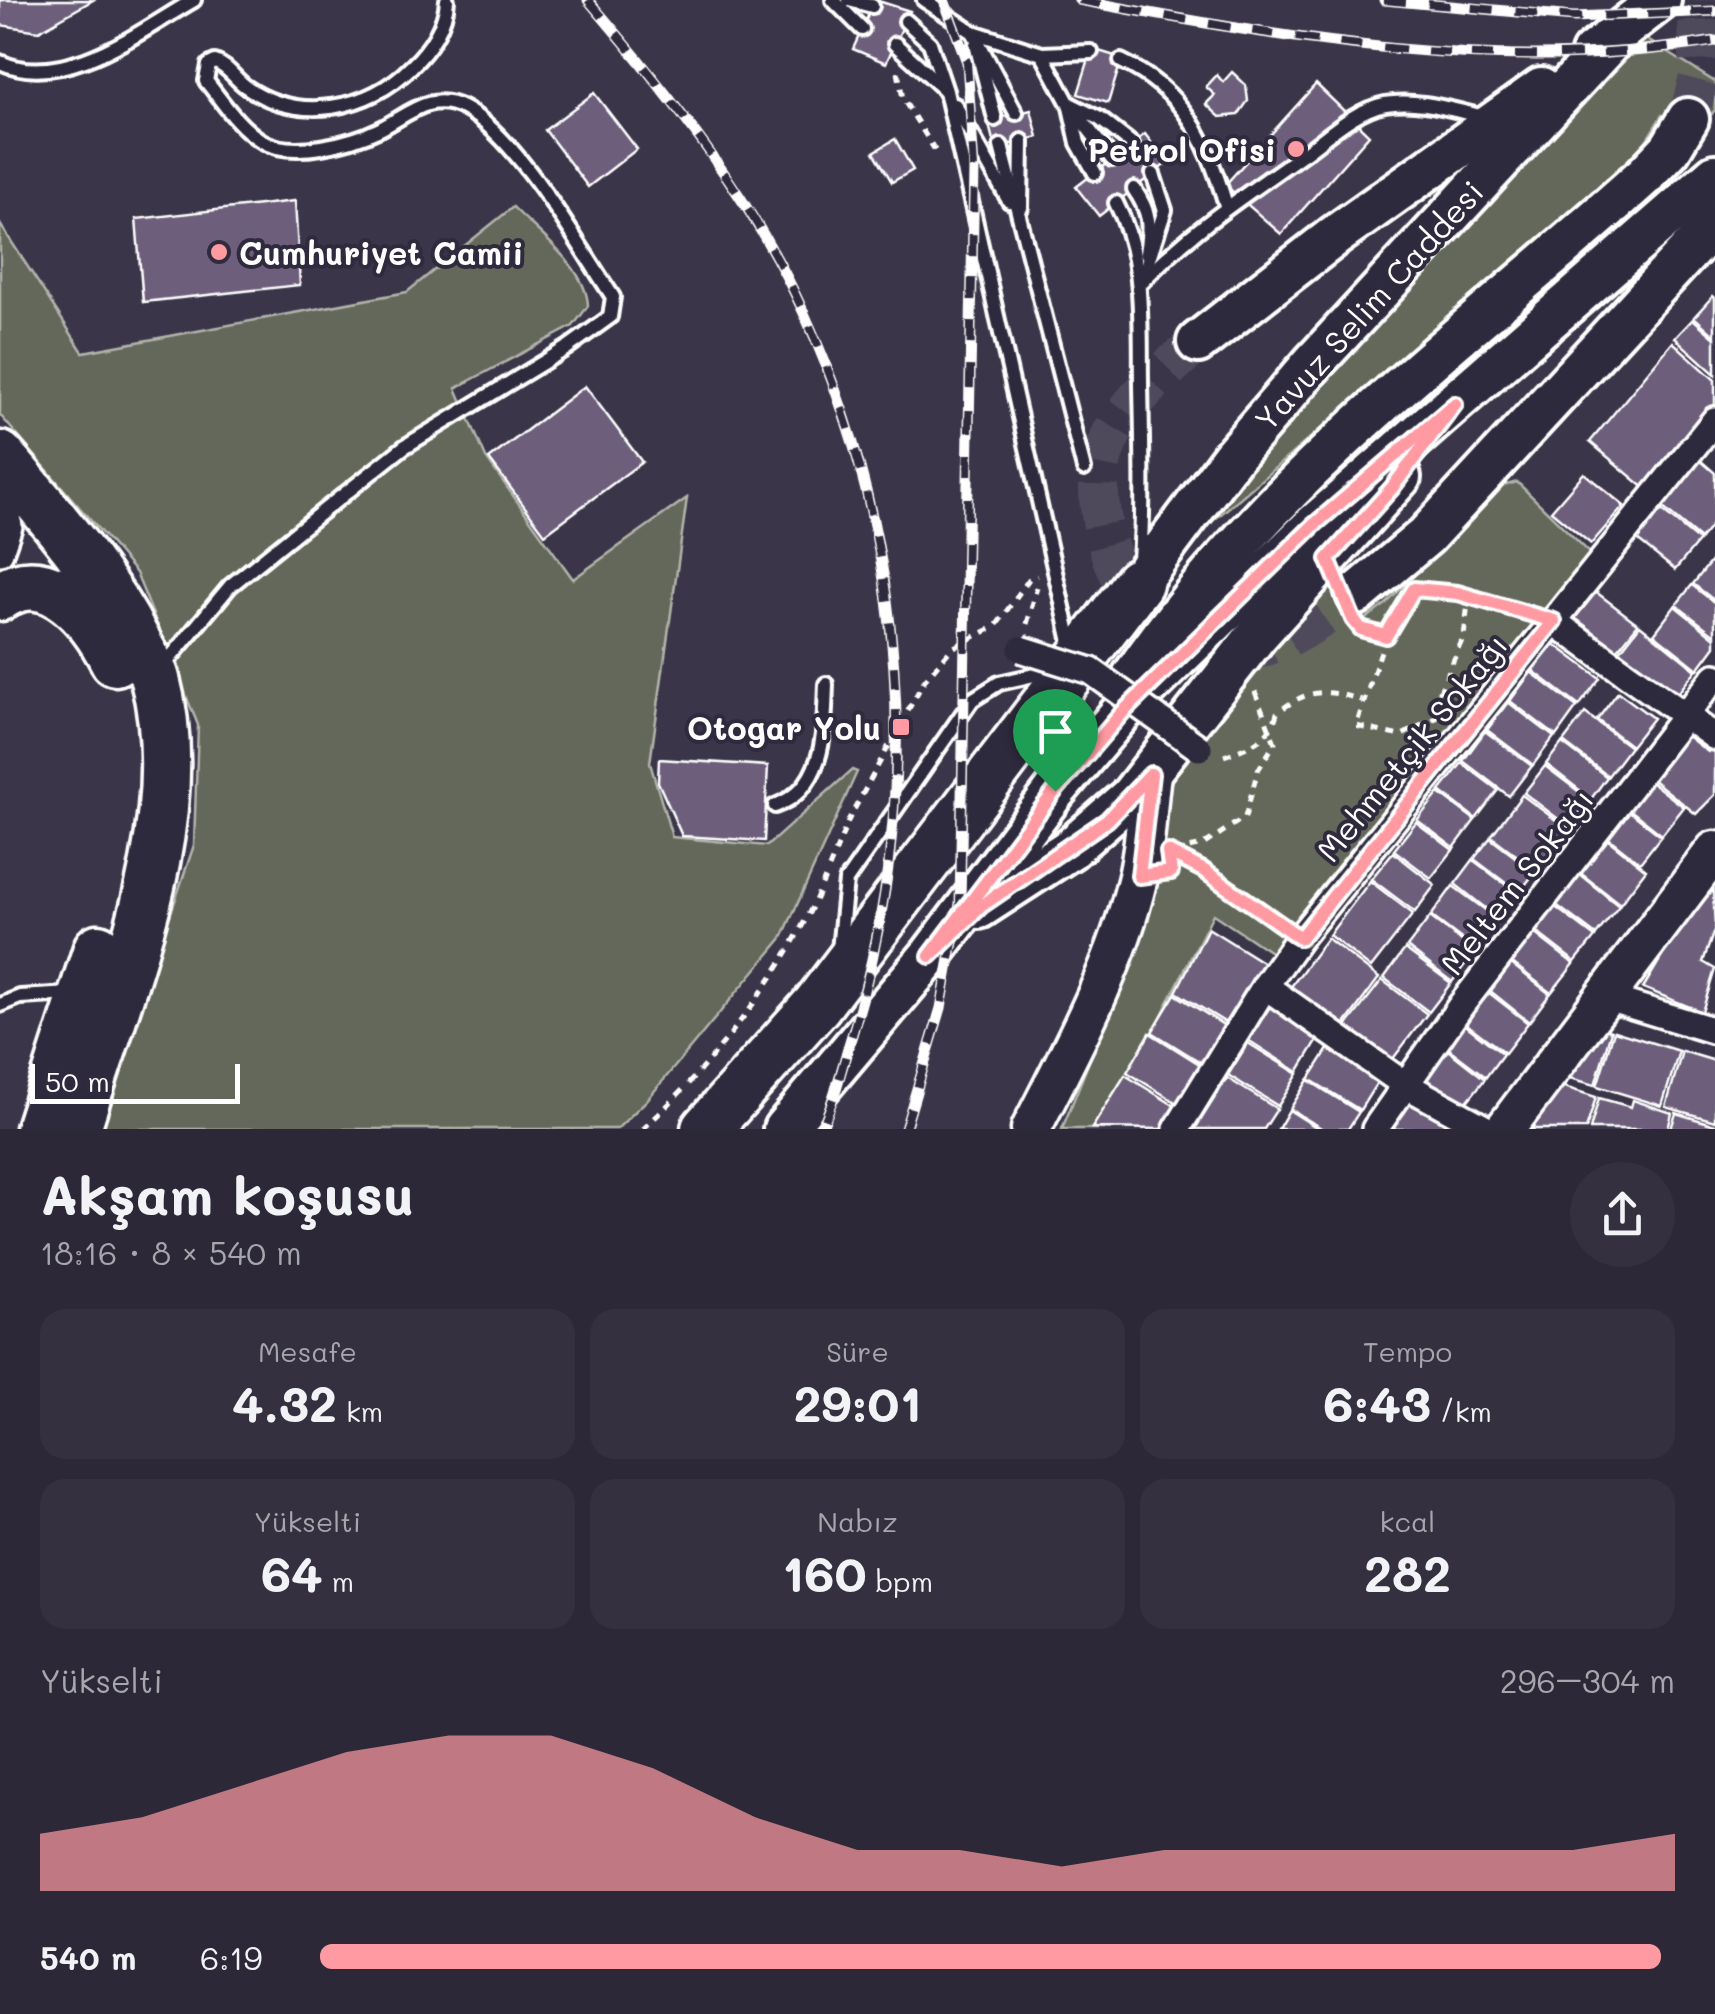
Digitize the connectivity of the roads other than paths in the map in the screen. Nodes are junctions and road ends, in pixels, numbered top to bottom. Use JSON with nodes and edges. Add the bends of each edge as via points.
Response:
{"nodes":[{"id":1,"x":194,"y":0,"type":"edge"},
{"id":2,"x":447,"y":0,"type":"edge"},
{"id":3,"x":833,"y":0,"type":"edge"},
{"id":4,"x":848,"y":0,"type":"edge"},
{"id":5,"x":924,"y":0,"type":"edge"},
{"id":6,"x":1660,"y":0,"type":"edge"},
{"id":7,"x":872,"y":6,"type":"dead end"},
{"id":8,"x":906,"y":20,"type":"dead end"},
{"id":9,"x":862,"y":29,"type":"dead end"},
{"id":10,"x":973,"y":32,"type":"junction"},
{"id":11,"x":1613,"y":39,"type":"junction"},
{"id":12,"x":899,"y":48,"type":"road end"},
{"id":13,"x":1091,"y":52,"type":"dead end"},
{"id":14,"x":1042,"y":54,"type":"junction"},
{"id":15,"x":1120,"y":61,"type":"dead end"},
{"id":16,"x":0,"y":62,"type":"edge"},
{"id":17,"x":946,"y":91,"type":"junction"},
{"id":18,"x":1069,"y":104,"type":"junction"},
{"id":19,"x":1016,"y":113,"type":"dead end"},
{"id":20,"x":995,"y":119,"type":"dead end"},
{"id":21,"x":1497,"y":120,"type":"junction"},
{"id":22,"x":1688,"y":120,"type":"tunnel mouth"},
{"id":23,"x":1022,"y":141,"type":"dead end"},
{"id":24,"x":1132,"y":144,"type":"dead end"},
{"id":25,"x":1000,"y":146,"type":"dead end"},
{"id":26,"x":1112,"y":159,"type":"dead end"},
{"id":27,"x":1095,"y":173,"type":"dead end"},
{"id":28,"x":1154,"y":174,"type":"dead end"},
{"id":29,"x":1715,"y":176,"type":"edge"},
{"id":30,"x":1134,"y":189,"type":"dead end"},
{"id":31,"x":1116,"y":202,"type":"dead end"},
{"id":32,"x":1226,"y":205,"type":"junction"},
{"id":33,"x":1020,"y":221,"type":"junction"},
{"id":34,"x":1715,"y":223,"type":"edge"},
{"id":35,"x":1139,"y":285,"type":"junction"},
{"id":36,"x":1198,"y":342,"type":"tunnel mouth"},
{"id":37,"x":1455,"y":404,"type":"junction"},
{"id":38,"x":1715,"y":420,"type":"edge"},
{"id":39,"x":0,"y":456,"type":"edge"},
{"id":40,"x":1084,"y":469,"type":"dead end"},
{"id":41,"x":0,"y":490,"type":"edge"},
{"id":42,"x":0,"y":552,"type":"edge"},
{"id":43,"x":1138,"y":582,"type":"junction"},
{"id":44,"x":0,"y":596,"type":"edge"},
{"id":45,"x":1355,"y":606,"type":"tunnel mouth"},
{"id":46,"x":1554,"y":621,"type":"junction"},
{"id":47,"x":1021,"y":648,"type":"road end"},
{"id":48,"x":1076,"y":665,"type":"junction"},
{"id":49,"x":1715,"y":677,"type":"edge"},
{"id":50,"x":826,"y":684,"type":"dead end"},
{"id":51,"x":141,"y":686,"type":"junction"},
{"id":52,"x":1686,"y":715,"type":"junction"},
{"id":53,"x":1715,"y":737,"type":"edge"},
{"id":54,"x":1206,"y":754,"type":"road end"},
{"id":55,"x":1151,"y":774,"type":"junction"},
{"id":56,"x":1055,"y":791,"type":"junction"},
{"id":57,"x":774,"y":806,"type":"dead end"},
{"id":58,"x":1712,"y":860,"type":"edge"},
{"id":59,"x":930,"y":956,"type":"junction"},
{"id":60,"x":1264,"y":986,"type":"junction"},
{"id":61,"x":1604,"y":997,"type":"junction"},
{"id":62,"x":98,"y":999,"type":"junction"},
{"id":63,"x":0,"y":1004,"type":"edge"},
{"id":64,"x":1715,"y":1031,"type":"edge"},
{"id":65,"x":1404,"y":1084,"type":"junction"},
{"id":66,"x":40,"y":1129,"type":"edge"},
{"id":67,"x":76,"y":1129,"type":"edge"},
{"id":68,"x":706,"y":1129,"type":"edge"},
{"id":69,"x":784,"y":1129,"type":"edge"},
{"id":70,"x":1030,"y":1129,"type":"edge"},
{"id":71,"x":1177,"y":1129,"type":"edge"},
{"id":72,"x":1375,"y":1129,"type":"edge"},
{"id":73,"x":1486,"y":1129,"type":"edge"},
{"id":74,"x":1504,"y":1129,"type":"edge"}],
"edges":[{"from":1,"to":16,"type":"lane","via":[[100,52],[47,72]]},
{"from":2,"to":51,"type":"lane","via":[[429,50],[392,87],[338,110],[292,104],[246,87],[215,62],[208,65],[206,81],[242,127],[266,144],[298,149],[378,130],[417,105],[443,101],[464,108],[515,153],[613,297],[610,317],[404,447],[245,574]]},
{"from":3,"to":9,"type":"lane"},
{"from":4,"to":7,"type":"lane"},
{"from":5,"to":10,"type":"lane"},
{"from":6,"to":11,"type":"main road"},
{"from":8,"to":17,"type":"lane","via":[[930,43]]},
{"from":10,"to":14,"type":"lane"},
{"from":10,"to":19,"type":"lane"},
{"from":10,"to":20,"type":"lane"},
{"from":11,"to":21,"type":"main road"},
{"from":11,"to":43,"type":"main road","name":"Yavuz Selim Caddesi","via":[[1314,362]]},
{"from":12,"to":17,"type":"lane"},
{"from":13,"to":14,"type":"lane"},
{"from":14,"to":18,"type":"lane"},
{"from":15,"to":32,"type":"lane","via":[[1161,86],[1204,136]]},
{"from":17,"to":33,"type":"lane"},
{"from":17,"to":48,"type":"lane"},
{"from":18,"to":24,"type":"lane"},
{"from":18,"to":26,"type":"lane"},
{"from":18,"to":27,"type":"lane","via":[[1078,143]]},
{"from":21,"to":32,"type":"lane","via":[[1385,104],[1359,114]]},
{"from":21,"to":36,"type":"main road"},
{"from":22,"to":56,"type":"main road","via":[[1645,175],[1364,420],[1257,525],[1148,655]]},
{"from":23,"to":33,"type":"lane"},
{"from":25,"to":33,"type":"lane"},
{"from":28,"to":35,"type":"lane","via":[[1165,210]]},
{"from":29,"to":37,"type":"main road"},
{"from":30,"to":35,"type":"lane","via":[[1151,224]]},
{"from":31,"to":35,"type":"lane","via":[[1128,226]]},
{"from":32,"to":35,"type":"lane"},
{"from":33,"to":40,"type":"lane"},
{"from":34,"to":45,"type":"main road"},
{"from":35,"to":43,"type":"lane","via":[[1144,490]]},
{"from":37,"to":55,"type":"main road","via":[[1392,488],[1232,665]]},
{"from":37,"to":56,"type":"main road","via":[[1314,525],[1122,713]]},
{"from":38,"to":46,"type":"street","name":"Mehmetçik Sokağı"},
{"from":39,"to":51,"type":"highway","via":[[127,618]]},
{"from":41,"to":42,"type":"street","via":[[9,526]]},
{"from":43,"to":48,"type":"highway"},
{"from":44,"to":51,"type":"highway","via":[[41,588],[78,606]]},
{"from":46,"to":52,"type":"street"},
{"from":46,"to":60,"type":"street","name":"Mehmetçik Sokağı"},
{"from":47,"to":54,"type":"street","bridge":true,"via":[[1091,671]]},
{"from":48,"to":68,"type":"highway","via":[[836,982]]},
{"from":49,"to":52,"type":"street","name":"Meltem Sokağı"},
{"from":50,"to":57,"type":"lane","via":[[813,776],[794,799]]},
{"from":51,"to":62,"type":"highway","via":[[138,810]]},
{"from":52,"to":53,"type":"street"},
{"from":52,"to":65,"type":"street","name":"Meltem Sokağı"},
{"from":55,"to":59,"type":"main road","via":[[1107,820],[981,906]]},
{"from":55,"to":70,"type":"street","via":[[1153,864]]},
{"from":56,"to":59,"type":"main road"},
{"from":58,"to":61,"type":"street"},
{"from":59,"to":69,"type":"main road"},
{"from":60,"to":65,"type":"street"},
{"from":60,"to":71,"type":"street","name":"Mehmetçik Sokağı"},
{"from":61,"to":64,"type":"street"},
{"from":61,"to":74,"type":"street"},
{"from":62,"to":63,"type":"lane","via":[[20,997]]},
{"from":62,"to":66,"type":"highway"},
{"from":62,"to":67,"type":"highway"},
{"from":65,"to":72,"type":"street","name":"Meltem Sokağı"},
{"from":65,"to":73,"type":"street"}]}
